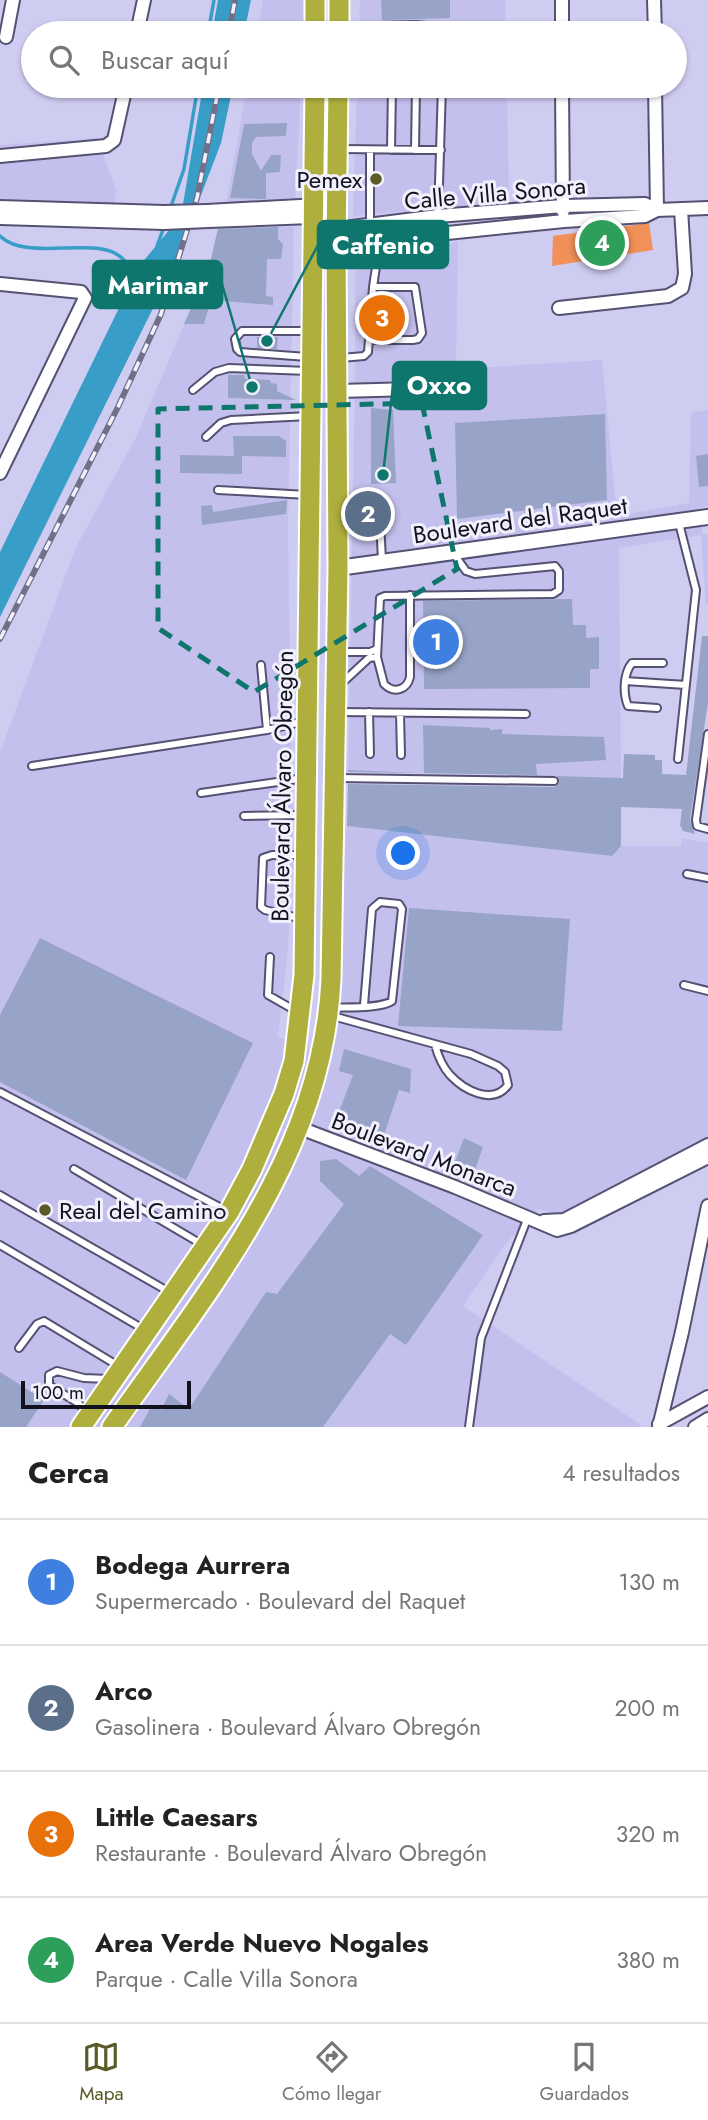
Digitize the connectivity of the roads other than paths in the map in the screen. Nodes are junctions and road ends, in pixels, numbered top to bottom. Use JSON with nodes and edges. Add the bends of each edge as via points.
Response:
{"nodes":[{"id":1,"x":13,"y":0,"type":"edge"},
{"id":2,"x":144,"y":0,"type":"edge"},
{"id":3,"x":315,"y":0,"type":"edge"},
{"id":4,"x":339,"y":0,"type":"edge"},
{"id":5,"x":562,"y":0,"type":"edge"},
{"id":6,"x":654,"y":0,"type":"edge"},
{"id":7,"x":140,"y":21,"type":"edge"},
{"id":8,"x":315,"y":21,"type":"edge"},
{"id":9,"x":339,"y":21,"type":"edge"},
{"id":10,"x":562,"y":21,"type":"edge"},
{"id":11,"x":655,"y":21,"type":"edge"},
{"id":12,"x":6,"y":37,"type":"dead end"},
{"id":13,"x":123,"y":98,"type":"edge"},
{"id":14,"x":314,"y":98,"type":"edge"},
{"id":15,"x":338,"y":98,"type":"edge"},
{"id":16,"x":392,"y":98,"type":"edge"},
{"id":17,"x":416,"y":98,"type":"edge"},
{"id":18,"x":442,"y":98,"type":"edge"},
{"id":19,"x":562,"y":98,"type":"edge"},
{"id":20,"x":656,"y":98,"type":"edge"},
{"id":21,"x":337,"y":149,"type":"junction"},
{"id":22,"x":441,"y":149,"type":"junction"},
{"id":23,"x":370,"y":150,"type":"junction"},
{"id":24,"x":391,"y":150,"type":"junction"},
{"id":25,"x":415,"y":150,"type":"junction"},
{"id":26,"x":0,"y":156,"type":"edge"},
{"id":27,"x":563,"y":206,"type":"junction"},
{"id":28,"x":0,"y":207,"type":"edge"},
{"id":29,"x":708,"y":208,"type":"edge"},
{"id":30,"x":657,"y":209,"type":"junction"},
{"id":31,"x":681,"y":209,"type":"junction"},
{"id":32,"x":438,"y":216,"type":"junction"},
{"id":33,"x":164,"y":217,"type":"junction"},
{"id":34,"x":0,"y":218,"type":"edge"},
{"id":35,"x":564,"y":221,"type":"junction"},
{"id":36,"x":336,"y":224,"type":"junction"},
{"id":37,"x":370,"y":225,"type":"junction"},
{"id":38,"x":313,"y":226,"type":"junction"},
{"id":39,"x":439,"y":234,"type":"junction"},
{"id":40,"x":380,"y":240,"type":"junction"},
{"id":41,"x":0,"y":284,"type":"edge"},
{"id":42,"x":373,"y":286,"type":"junction"},
{"id":43,"x":559,"y":308,"type":"dead end"},
{"id":44,"x":312,"y":331,"type":"junction"},
{"id":45,"x":369,"y":340,"type":"junction"},
{"id":46,"x":338,"y":359,"type":"junction"},
{"id":47,"x":311,"y":364,"type":"junction"},
{"id":48,"x":450,"y":388,"type":"dead end"},
{"id":49,"x":193,"y":390,"type":"dead end"},
{"id":50,"x":339,"y":391,"type":"junction"},
{"id":51,"x":311,"y":416,"type":"junction"},
{"id":52,"x":206,"y":437,"type":"dead end"},
{"id":53,"x":0,"y":473,"type":"edge"},
{"id":54,"x":218,"y":489,"type":"dead end"},
{"id":55,"x":310,"y":495,"type":"junction"},
{"id":56,"x":338,"y":498,"type":"junction"},
{"id":57,"x":708,"y":517,"type":"edge"},
{"id":58,"x":679,"y":521,"type":"junction"},
{"id":59,"x":453,"y":552,"type":"junction"},
{"id":60,"x":382,"y":562,"type":"junction"},
{"id":61,"x":338,"y":568,"type":"junction"},
{"id":62,"x":410,"y":595,"type":"junction"},
{"id":63,"x":377,"y":649,"type":"junction"},
{"id":64,"x":337,"y":652,"type":"junction"},
{"id":65,"x":377,"y":657,"type":"junction"},
{"id":66,"x":663,"y":663,"type":"dead end"},
{"id":67,"x":261,"y":665,"type":"dead end"},
{"id":68,"x":625,"y":681,"type":"junction"},
{"id":69,"x":686,"y":685,"type":"junction"},
{"id":70,"x":336,"y":689,"type":"junction"},
{"id":71,"x":657,"y":708,"type":"dead end"},
{"id":72,"x":336,"y":712,"type":"junction"},
{"id":73,"x":369,"y":712,"type":"junction"},
{"id":74,"x":400,"y":713,"type":"junction"},
{"id":75,"x":526,"y":714,"type":"dead end"},
{"id":76,"x":307,"y":721,"type":"junction"},
{"id":77,"x":267,"y":730,"type":"junction"},
{"id":78,"x":708,"y":734,"type":"edge"},
{"id":79,"x":370,"y":754,"type":"dead end"},
{"id":80,"x":401,"y":755,"type":"dead end"},
{"id":81,"x":678,"y":759,"type":"dead end"},
{"id":82,"x":32,"y":766,"type":"dead end"},
{"id":83,"x":306,"y":778,"type":"junction"},
{"id":84,"x":335,"y":778,"type":"junction"},
{"id":85,"x":554,"y":781,"type":"dead end"},
{"id":86,"x":201,"y":793,"type":"dead end"},
{"id":87,"x":306,"y":815,"type":"junction"},
{"id":88,"x":244,"y":816,"type":"dead end"},
{"id":89,"x":708,"y":829,"type":"edge"},
{"id":90,"x":306,"y":855,"type":"junction"},
{"id":91,"x":687,"y":874,"type":"dead end"},
{"id":92,"x":708,"y":878,"type":"edge"},
{"id":93,"x":305,"y":920,"type":"junction"},
{"id":94,"x":270,"y":957,"type":"dead end"},
{"id":95,"x":684,"y":985,"type":"dead end"},
{"id":96,"x":708,"y":991,"type":"edge"},
{"id":97,"x":364,"y":1006,"type":"junction"},
{"id":98,"x":329,"y":1012,"type":"junction"},
{"id":99,"x":301,"y":1014,"type":"junction"},
{"id":100,"x":435,"y":1045,"type":"junction"},
{"id":101,"x":0,"y":1092,"type":"edge"},
{"id":102,"x":300,"y":1128,"type":"junction"},
{"id":103,"x":708,"y":1145,"type":"edge"},
{"id":104,"x":708,"y":1157,"type":"edge"},
{"id":105,"x":74,"y":1169,"type":"dead end"},
{"id":106,"x":0,"y":1195,"type":"edge"},
{"id":107,"x":708,"y":1206,"type":"edge"},
{"id":108,"x":229,"y":1212,"type":"junction"},
{"id":109,"x":530,"y":1218,"type":"junction"},
{"id":110,"x":0,"y":1245,"type":"edge"},
{"id":111,"x":205,"y":1246,"type":"junction"},
{"id":112,"x":172,"y":1294,"type":"junction"},
{"id":113,"x":147,"y":1331,"type":"junction"},
{"id":114,"x":19,"y":1348,"type":"dead end"},
{"id":115,"x":118,"y":1374,"type":"junction"},
{"id":116,"x":708,"y":1397,"type":"edge"},
{"id":117,"x":708,"y":1419,"type":"edge"},
{"id":118,"x":85,"y":1421,"type":"edge"},
{"id":119,"x":659,"y":1425,"type":"edge"},
{"id":120,"x":112,"y":1427,"type":"edge"},
{"id":121,"x":469,"y":1427,"type":"edge"},
{"id":122,"x":695,"y":1427,"type":"edge"}],
"edges":[{"from":1,"to":12,"type":"street"},
{"from":2,"to":7,"type":"street"},
{"from":3,"to":8,"type":"highway"},
{"from":4,"to":9,"type":"highway"},
{"from":5,"to":10,"type":"street"},
{"from":6,"to":11,"type":"street"},
{"from":13,"to":26,"type":"street","via":[[114,140],[99,148]]},
{"from":14,"to":38,"type":"highway","name":"Boulevard Álvaro Obregón"},
{"from":15,"to":21,"type":"highway"},
{"from":16,"to":24,"type":"lane"},
{"from":17,"to":25,"type":"lane"},
{"from":18,"to":22,"type":"lane"},
{"from":19,"to":27,"type":"street"},
{"from":20,"to":30,"type":"street"},
{"from":21,"to":23,"type":"lane"},
{"from":21,"to":36,"type":"highway"},
{"from":22,"to":25,"type":"lane"},
{"from":22,"to":32,"type":"lane"},
{"from":23,"to":24,"type":"lane"},
{"from":23,"to":37,"type":"lane"},
{"from":24,"to":25,"type":"lane"},
{"from":27,"to":30,"type":"street","name":"Calle Villa Sonora","via":[[645,204]]},
{"from":27,"to":32,"type":"street","name":"Calle Villa Sonora"},
{"from":27,"to":35,"type":"street"},
{"from":28,"to":33,"type":"street"},
{"from":29,"to":31,"type":"street","name":"Calle Villa Sonora"},
{"from":30,"to":31,"type":"street","name":"Calle Villa Sonora"},
{"from":30,"to":35,"type":"street","name":"Calle Villa Sonora","via":[[645,216]]},
{"from":31,"to":43,"type":"street","via":[[682,288],[668,296]]},
{"from":32,"to":37,"type":"street","name":"Calle Villa Sonora"},
{"from":32,"to":39,"type":"lane"},
{"from":33,"to":34,"type":"street"},
{"from":33,"to":38,"type":"street","bridge":true,"via":[[208,216]]},
{"from":35,"to":39,"type":"street","name":"Calle Villa Sonora"},
{"from":36,"to":37,"type":"street","name":"Calle Villa Sonora"},
{"from":36,"to":38,"type":"street"},
{"from":36,"to":38,"type":"street"},
{"from":36,"to":38,"type":"street"},
{"from":36,"to":40,"type":"street","name":"Calle Villa Sonora"},
{"from":36,"to":46,"type":"highway"},
{"from":38,"to":44,"type":"highway","name":"Boulevard Álvaro Obregón"},
{"from":39,"to":40,"type":"street","name":"Calle Villa Sonora"},
{"from":40,"to":42,"type":"lane"},
{"from":41,"to":53,"type":"street","via":[[81,292],[85,298]]},
{"from":42,"to":45,"type":"lane"},
{"from":42,"to":45,"type":"lane","via":[[415,287],[422,333],[414,340]]},
{"from":44,"to":47,"type":"highway","name":"Boulevard Álvaro Obregón"},
{"from":44,"to":47,"type":"lane","via":[[242,331],[235,344],[240,352]]},
{"from":45,"to":46,"type":"lane","via":[[365,355]]},
{"from":46,"to":50,"type":"highway"},
{"from":47,"to":49,"type":"lane","via":[[229,368],[215,372]]},
{"from":47,"to":51,"type":"highway","name":"Boulevard Álvaro Obregón"},
{"from":48,"to":50,"type":"street"},
{"from":50,"to":56,"type":"highway"},
{"from":51,"to":52,"type":"lane","via":[[231,419]]},
{"from":51,"to":55,"type":"highway","name":"Boulevard Álvaro Obregón"},
{"from":54,"to":55,"type":"lane"},
{"from":55,"to":76,"type":"highway","name":"Boulevard Álvaro Obregón"},
{"from":56,"to":60,"type":"lane","via":[[379,502]]},
{"from":56,"to":61,"type":"highway"},
{"from":57,"to":58,"type":"street","name":"Boulevard del Raquet"},
{"from":58,"to":59,"type":"street","name":"Boulevard del Raquet"},
{"from":58,"to":69,"type":"lane","via":[[696,590]]},
{"from":59,"to":60,"type":"street","name":"Boulevard del Raquet"},
{"from":59,"to":62,"type":"lane","via":[[466,571],[475,574],[555,566],[559,590],[553,594]]},
{"from":60,"to":61,"type":"street","name":"Boulevard del Raquet"},
{"from":61,"to":64,"type":"highway"},
{"from":62,"to":63,"type":"lane","via":[[380,598]]},
{"from":62,"to":65,"type":"lane","via":[[408,684],[403,689],[384,684]]},
{"from":63,"to":64,"type":"lane"},
{"from":63,"to":65,"type":"lane"},
{"from":64,"to":70,"type":"highway"},
{"from":65,"to":70,"type":"lane"},
{"from":66,"to":68,"type":"lane","via":[[632,663]]},
{"from":67,"to":77,"type":"lane"},
{"from":68,"to":69,"type":"lane"},
{"from":68,"to":71,"type":"lane","via":[[628,706]]},
{"from":69,"to":81,"type":"lane"},
{"from":70,"to":72,"type":"highway"},
{"from":72,"to":73,"type":"lane"},
{"from":72,"to":84,"type":"highway"},
{"from":73,"to":74,"type":"lane"},
{"from":73,"to":79,"type":"lane"},
{"from":74,"to":75,"type":"lane"},
{"from":74,"to":80,"type":"lane"},
{"from":76,"to":77,"type":"lane"},
{"from":76,"to":83,"type":"highway","name":"Boulevard Álvaro Obregón"},
{"from":77,"to":82,"type":"lane"},
{"from":78,"to":89,"type":"lane","via":[[696,820]]},
{"from":83,"to":86,"type":"lane"},
{"from":83,"to":87,"type":"highway","name":"Boulevard Álvaro Obregón"},
{"from":84,"to":85,"type":"lane"},
{"from":84,"to":98,"type":"highway"},
{"from":87,"to":88,"type":"lane"},
{"from":87,"to":90,"type":"highway","name":"Boulevard Álvaro Obregón"},
{"from":90,"to":93,"type":"highway","name":"Boulevard Álvaro Obregón"},
{"from":90,"to":93,"type":"lane","via":[[263,858],[260,900],[265,910]]},
{"from":91,"to":92,"type":"lane"},
{"from":93,"to":99,"type":"highway","name":"Boulevard Álvaro Obregón"},
{"from":94,"to":99,"type":"lane","via":[[268,995]]},
{"from":95,"to":96,"type":"lane"},
{"from":97,"to":97,"type":"lane","via":[[372,909],[380,902],[399,904],[392,998],[386,1004]]},
{"from":97,"to":98,"type":"lane"},
{"from":98,"to":100,"type":"lane"},
{"from":98,"to":102,"type":"highway","via":[[319,1068]]},
{"from":99,"to":108,"type":"highway","name":"Boulevard Álvaro Obregón","via":[[284,1094]]},
{"from":100,"to":100,"type":"lane","via":[[498,1066],[508,1085],[493,1095],[471,1091],[450,1075]]},
{"from":101,"to":108,"type":"lane"},
{"from":102,"to":109,"type":"street","name":"Boulevard Monarca"},
{"from":102,"to":120,"type":"highway","via":[[278,1177],[218,1277]]},
{"from":103,"to":109,"type":"street","name":"Boulevard Monarca","via":[[564,1220]]},
{"from":104,"to":109,"type":"street","name":"Boulevard Monarca","via":[[563,1230]]},
{"from":105,"to":111,"type":"lane"},
{"from":106,"to":112,"type":"lane"},
{"from":107,"to":119,"type":"street"},
{"from":108,"to":111,"type":"highway","name":"Boulevard Álvaro Obregón"},
{"from":109,"to":121,"type":"lane","via":[[481,1338]]},
{"from":110,"to":113,"type":"lane"},
{"from":111,"to":112,"type":"highway","name":"Boulevard Álvaro Obregón"},
{"from":112,"to":113,"type":"highway","name":"Boulevard Álvaro Obregón"},
{"from":113,"to":115,"type":"highway","name":"Boulevard Álvaro Obregón"},
{"from":114,"to":115,"type":"lane","via":[[44,1321]]},
{"from":115,"to":118,"type":"highway","name":"Boulevard Álvaro Obregón"},
{"from":115,"to":118,"type":"lane","via":[[84,1377],[57,1371],[48,1375],[49,1385],[78,1403]]},
{"from":116,"to":119,"type":"street"},
{"from":117,"to":122,"type":"street"}]}
